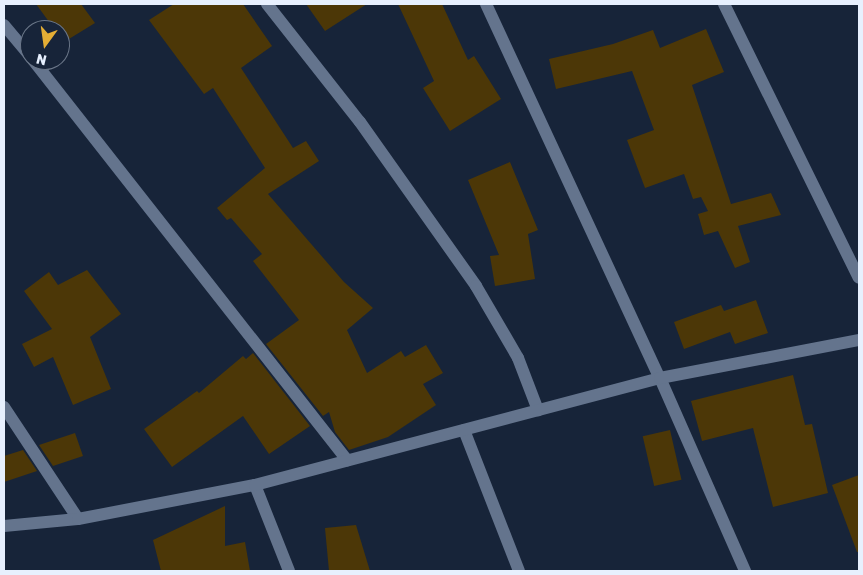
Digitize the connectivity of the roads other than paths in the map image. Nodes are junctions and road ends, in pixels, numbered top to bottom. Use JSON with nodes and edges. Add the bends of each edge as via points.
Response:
{"nodes":[{"id":1,"x":267,"y":4,"type":"edge"},
{"id":2,"x":486,"y":4,"type":"edge"},
{"id":3,"x":724,"y":4,"type":"edge"},
{"id":4,"x":4,"y":25,"type":"edge"},
{"id":5,"x":20,"y":44,"type":"edge"},
{"id":6,"x":41,"y":70,"type":"edge"},
{"id":7,"x":859,"y":278,"type":"edge"},
{"id":8,"x":859,"y":340,"type":"edge"},
{"id":9,"x":660,"y":378,"type":"junction"},
{"id":10,"x":4,"y":407,"type":"edge"},
{"id":11,"x":538,"y":410,"type":"junction"},
{"id":12,"x":464,"y":430,"type":"junction"},
{"id":13,"x":347,"y":460,"type":"junction"},
{"id":14,"x":255,"y":485,"type":"junction"},
{"id":15,"x":78,"y":519,"type":"junction"},
{"id":16,"x":4,"y":526,"type":"edge"},
{"id":17,"x":289,"y":571,"type":"edge"},
{"id":18,"x":519,"y":571,"type":"edge"},
{"id":19,"x":745,"y":571,"type":"edge"}],
"edges":[{"from":1,"to":11,"type":"street","via":[[360,122],[476,286],[518,358]]},
{"from":2,"to":9,"type":"street"},
{"from":3,"to":7,"type":"street"},
{"from":4,"to":5,"type":"street"},
{"from":6,"to":13,"type":"street"},
{"from":8,"to":9,"type":"street"},
{"from":9,"to":11,"type":"street"},
{"from":9,"to":19,"type":"street"},
{"from":10,"to":15,"type":"street"},
{"from":11,"to":12,"type":"street"},
{"from":12,"to":13,"type":"street"},
{"from":12,"to":18,"type":"street"},
{"from":13,"to":14,"type":"street"},
{"from":14,"to":15,"type":"street"},
{"from":14,"to":17,"type":"street"},
{"from":15,"to":16,"type":"street"}]}
